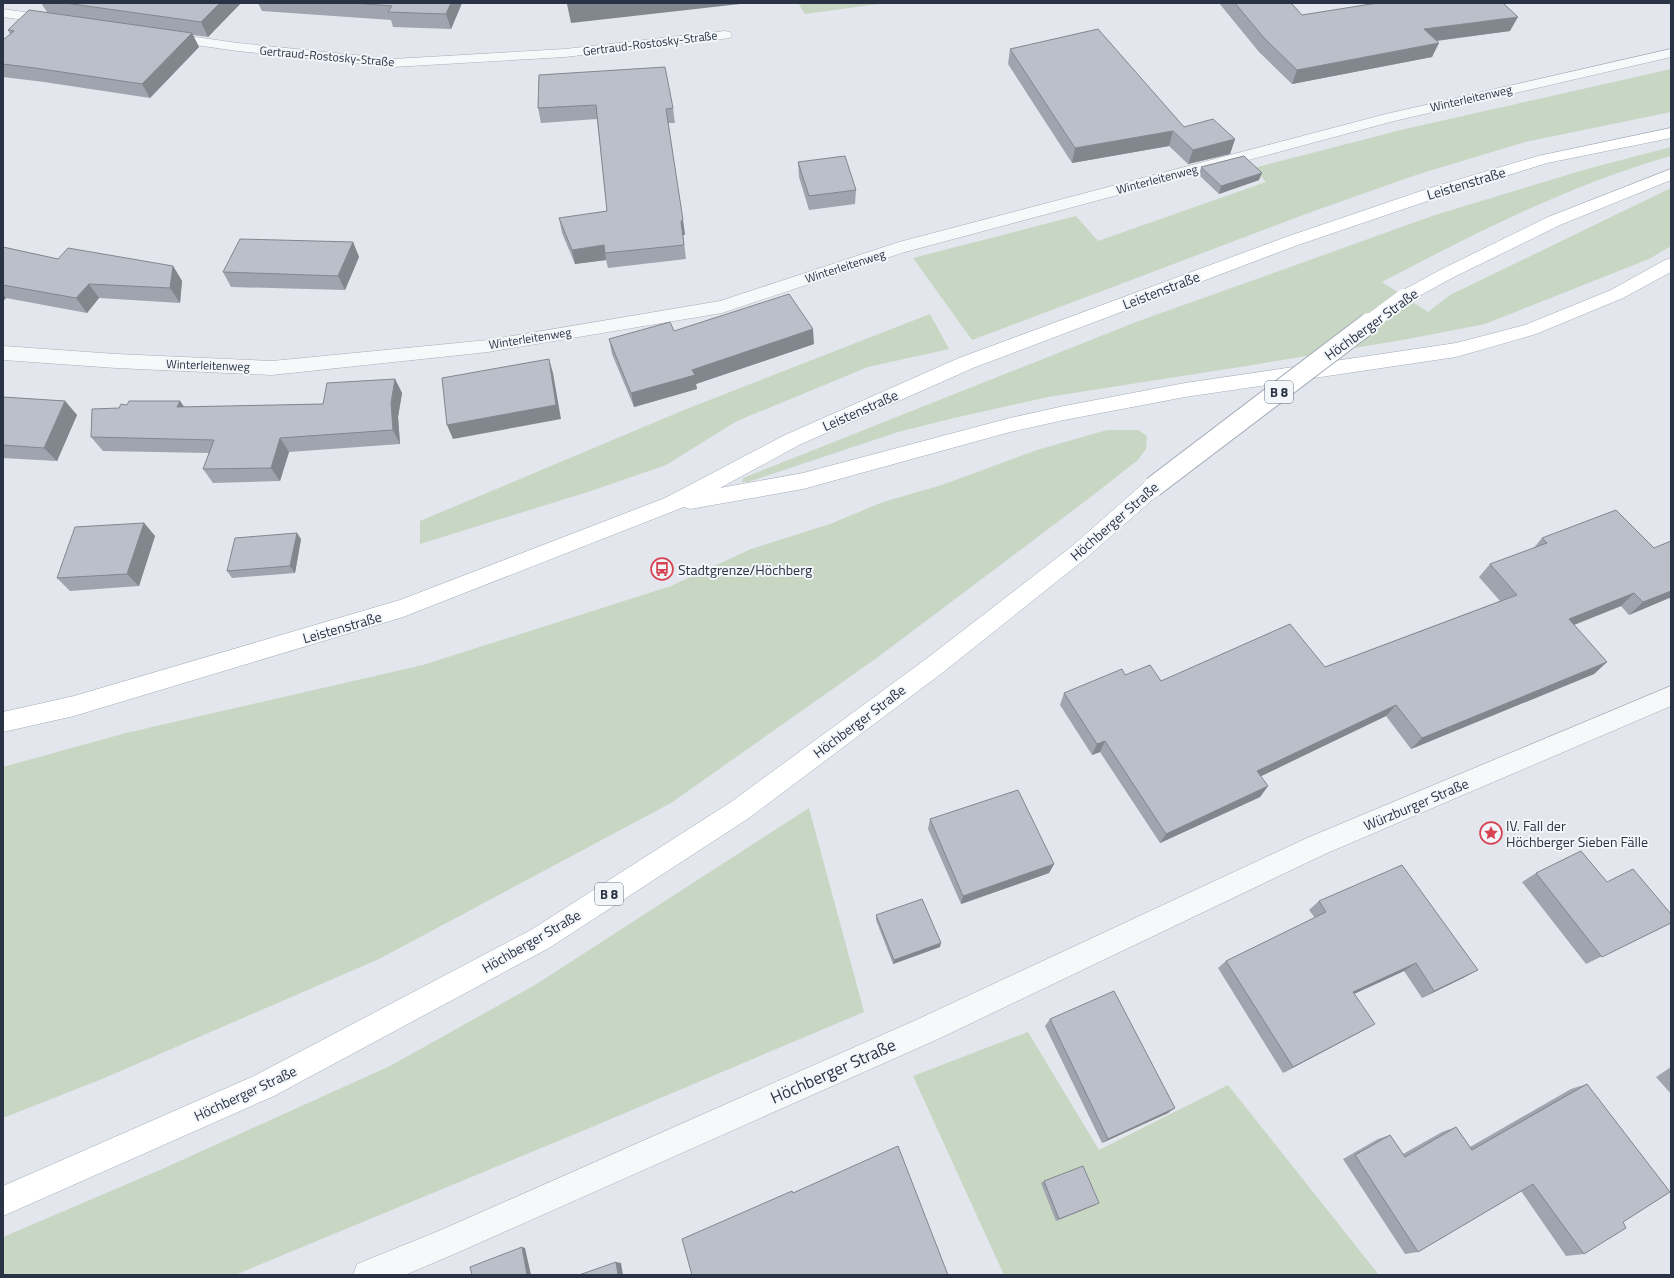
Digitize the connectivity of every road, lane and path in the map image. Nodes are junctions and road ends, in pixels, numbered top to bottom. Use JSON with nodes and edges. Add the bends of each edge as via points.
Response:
{"nodes":[{"id":1,"x":3,"y":13,"type":"edge"},
{"id":2,"x":68,"y":22,"type":"edge"},
{"id":3,"x":153,"y":35,"type":"edge"},
{"id":4,"x":725,"y":35,"type":"dead end"},
{"id":5,"x":1671,"y":53,"type":"edge"},
{"id":6,"x":1671,"y":133,"type":"edge"},
{"id":7,"x":1671,"y":174,"type":"edge"},
{"id":8,"x":1671,"y":264,"type":"edge"},
{"id":9,"x":3,"y":353,"type":"edge"},
{"id":10,"x":672,"y":504,"type":"junction"},
{"id":11,"x":1671,"y":696,"type":"edge"},
{"id":12,"x":3,"y":722,"type":"edge"},
{"id":13,"x":1164,"y":918,"type":"joint"},
{"id":14,"x":3,"y":1201,"type":"edge"},
{"id":15,"x":368,"y":1275,"type":"edge"}],
"edges":[{"from":1,"to":2,"type":"street"},
{"from":3,"to":4,"type":"street","name":"Gertraud-Rostosky-Straße","via":[[238,47],[393,63],[565,53]]},
{"from":5,"to":9,"type":"street","name":"Winterleitenweg","via":[[1391,117],[914,244],[722,307],[488,346],[272,368]]},
{"from":6,"to":10,"type":"main road","name":"Leistenstraße","via":[[1544,159],[1433,193],[1292,241],[966,363],[792,440]]},
{"from":7,"to":14,"type":"main road","name":"Höchberger Straße","number":"B 8","bridge":true,"via":[[1554,221],[1404,297],[1153,487],[1078,553],[934,666],[740,810],[540,939],[264,1086]]},
{"from":8,"to":10,"type":"main road","name":"Leistenstraße","via":[[1617,294],[1530,330],[1456,350],[1185,390],[1064,413],[803,481]]},
{"from":10,"to":12,"type":"main road","name":"Leistenstraße","via":[[403,608],[74,706]]},
{"from":11,"to":13,"type":"street","name":"Würzburger Straße","via":[[1316,846]]},
{"from":13,"to":15,"type":"street","name":"Höchberger Straße","via":[[926,1030],[449,1242]]}]}
